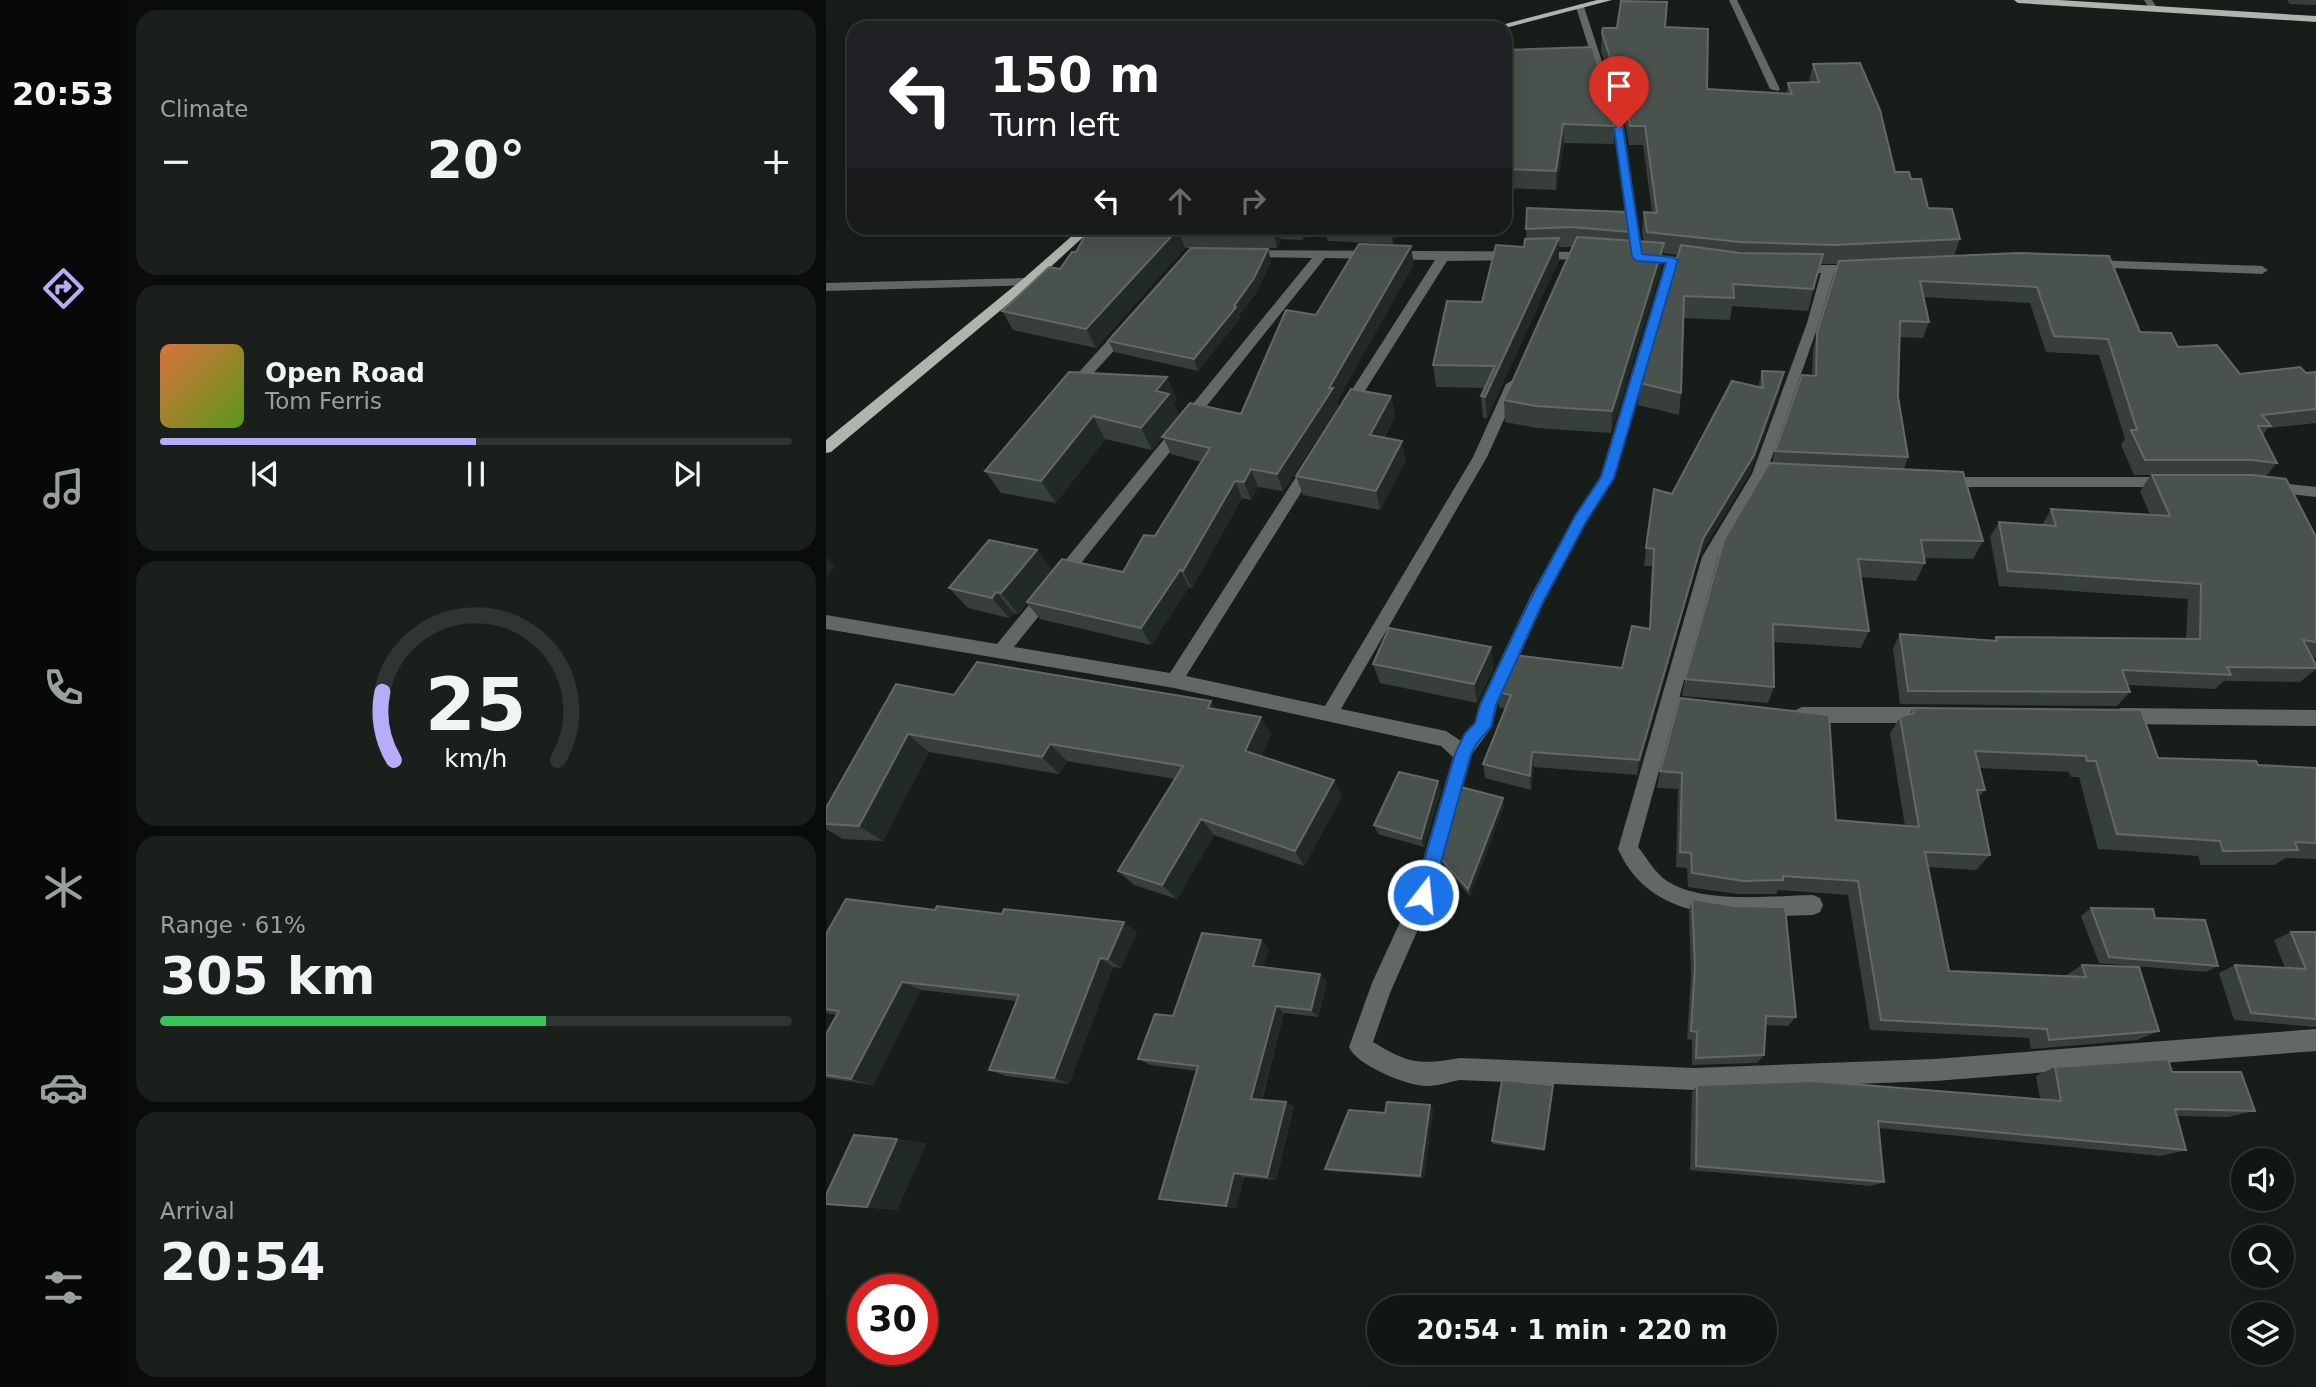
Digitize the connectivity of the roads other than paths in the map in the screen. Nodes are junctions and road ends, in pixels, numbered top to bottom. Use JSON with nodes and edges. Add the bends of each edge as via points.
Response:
{"nodes":[{"id":1,"x":1608,"y":0,"type":"edge"},
{"id":2,"x":1733,"y":0,"type":"edge"},
{"id":3,"x":2018,"y":0,"type":"edge"},
{"id":4,"x":2150,"y":4,"type":"edge"},
{"id":5,"x":1580,"y":7,"type":"junction"},
{"id":6,"x":2316,"y":19,"type":"edge"},
{"id":7,"x":1512,"y":24,"type":"edge"},
{"id":8,"x":1774,"y":89,"type":"dead end"},
{"id":9,"x":1079,"y":235,"type":"edge"},
{"id":10,"x":1227,"y":253,"type":"edge"},
{"id":11,"x":1322,"y":254,"type":"junction"},
{"id":12,"x":1624,"y":256,"type":"junction"},
{"id":13,"x":1443,"y":257,"type":"junction"},
{"id":14,"x":1672,"y":260,"type":"junction"},
{"id":15,"x":1712,"y":264,"type":"edge"},
{"id":16,"x":2081,"y":264,"type":"edge"},
{"id":17,"x":1783,"y":269,"type":"edge"},
{"id":18,"x":1867,"y":269,"type":"edge"},
{"id":19,"x":2262,"y":270,"type":"dead end"},
{"id":20,"x":1828,"y":271,"type":"junction"},
{"id":21,"x":1027,"y":282,"type":"junction"},
{"id":22,"x":826,"y":287,"type":"edge"},
{"id":23,"x":1131,"y":323,"type":"edge"},
{"id":24,"x":1520,"y":368,"type":"edge"},
{"id":25,"x":1060,"y":401,"type":"edge"},
{"id":26,"x":1339,"y":422,"type":"edge"},
{"id":27,"x":826,"y":448,"type":"edge"},
{"id":28,"x":1316,"y":457,"type":"edge"},
{"id":29,"x":1924,"y":481,"type":"edge"},
{"id":30,"x":2180,"y":482,"type":"edge"},
{"id":31,"x":2252,"y":485,"type":"edge"},
{"id":32,"x":2316,"y":492,"type":"edge"},
{"id":33,"x":826,"y":622,"type":"edge"},
{"id":34,"x":1000,"y":652,"type":"junction"},
{"id":35,"x":1174,"y":681,"type":"junction"},
{"id":36,"x":1329,"y":714,"type":"junction"},
{"id":37,"x":1780,"y":714,"type":"edge"},
{"id":38,"x":1945,"y":715,"type":"edge"},
{"id":39,"x":2110,"y":716,"type":"edge"},
{"id":40,"x":2316,"y":718,"type":"edge"},
{"id":41,"x":1463,"y":754,"type":"junction"},
{"id":42,"x":1813,"y":905,"type":"dead end"},
{"id":43,"x":2316,"y":1040,"type":"edge"}],
"edges":[{"from":1,"to":5,"type":"main road"},
{"from":2,"to":8,"type":"street"},
{"from":3,"to":4,"type":"main road"},
{"from":4,"to":6,"type":"main road"},
{"from":5,"to":7,"type":"main road"},
{"from":5,"to":12,"type":"street","via":[[1619,128]]},
{"from":9,"to":21,"type":"main road"},
{"from":10,"to":11,"type":"street"},
{"from":11,"to":13,"type":"street"},
{"from":11,"to":34,"type":"street"},
{"from":12,"to":13,"type":"street","via":[[1569,260]]},
{"from":12,"to":14,"type":"street"},
{"from":13,"to":26,"type":"street"},
{"from":14,"to":15,"type":"street"},
{"from":14,"to":41,"type":"street","via":[[1608,478],[1580,519],[1536,602],[1488,705],[1483,727]]},
{"from":16,"to":19,"type":"street"},
{"from":17,"to":20,"type":"street"},
{"from":18,"to":20,"type":"street"},
{"from":20,"to":42,"type":"street","via":[[1765,474],[1710,556],[1682,653],[1676,706],[1628,849],[1659,888],[1690,900],[1742,907]]},
{"from":21,"to":22,"type":"street"},
{"from":21,"to":27,"type":"main road"},
{"from":23,"to":25,"type":"street"},
{"from":24,"to":36,"type":"street","via":[[1480,457]]},
{"from":28,"to":35,"type":"street"},
{"from":29,"to":30,"type":"street"},
{"from":31,"to":32,"type":"street"},
{"from":33,"to":34,"type":"street"},
{"from":34,"to":35,"type":"street"},
{"from":35,"to":36,"type":"street"},
{"from":36,"to":41,"type":"street","via":[[1446,738]]},
{"from":37,"to":38,"type":"street"},
{"from":39,"to":40,"type":"street"},
{"from":41,"to":43,"type":"street","via":[[1423,895],[1360,1047],[1388,1064],[1426,1074],[1460,1069],[1694,1079],[1935,1070]]}]}
